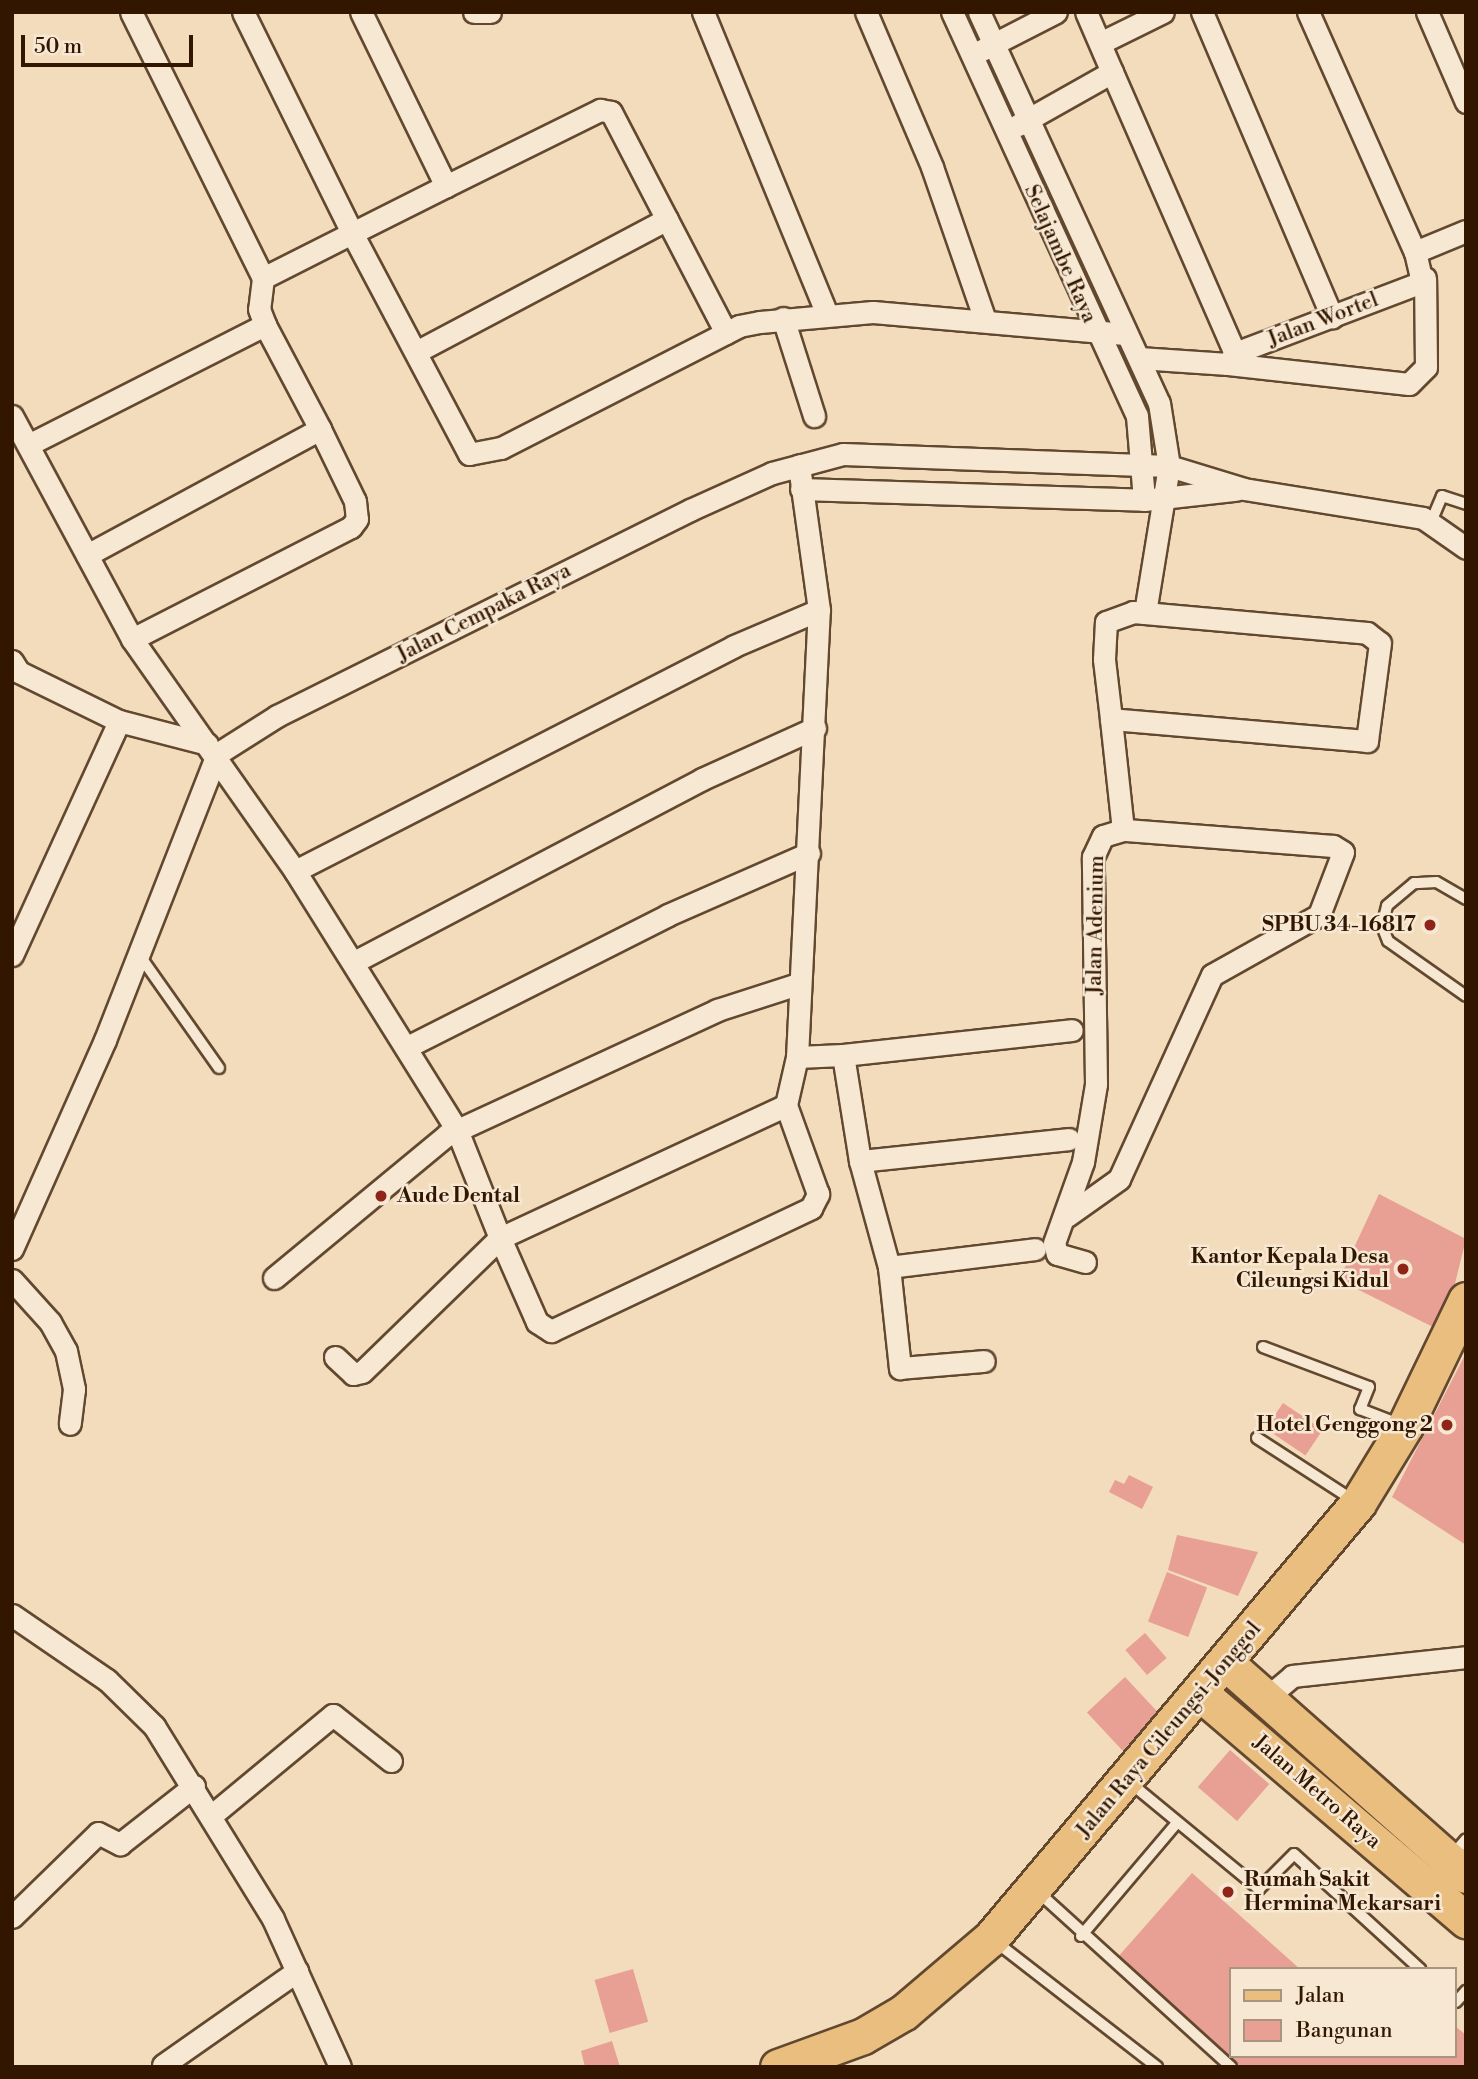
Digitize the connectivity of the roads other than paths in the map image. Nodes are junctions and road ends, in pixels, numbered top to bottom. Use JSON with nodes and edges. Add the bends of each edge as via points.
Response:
{"nodes":[{"id":1,"x":131,"y":12,"type":"edge"},
{"id":2,"x":243,"y":12,"type":"edge"},
{"id":3,"x":361,"y":12,"type":"edge"},
{"id":4,"x":474,"y":12,"type":"edge"},
{"id":5,"x":490,"y":12,"type":"edge"},
{"id":6,"x":703,"y":12,"type":"edge"},
{"id":7,"x":866,"y":12,"type":"edge"},
{"id":8,"x":952,"y":12,"type":"edge"},
{"id":9,"x":979,"y":12,"type":"edge"},
{"id":10,"x":1056,"y":12,"type":"edge"},
{"id":11,"x":1086,"y":12,"type":"edge"},
{"id":12,"x":1163,"y":12,"type":"edge"},
{"id":13,"x":1202,"y":12,"type":"edge"},
{"id":14,"x":1308,"y":12,"type":"edge"},
{"id":15,"x":1427,"y":12,"type":"edge"},
{"id":16,"x":1100,"y":43,"type":"junction"},
{"id":17,"x":993,"y":44,"type":"junction"},
{"id":18,"x":971,"y":55,"type":"junction"},
{"id":19,"x":1112,"y":72,"type":"junction"},
{"id":20,"x":1466,"y":102,"type":"edge"},
{"id":21,"x":1030,"y":118,"type":"junction"},
{"id":22,"x":1006,"y":131,"type":"junction"},
{"id":23,"x":446,"y":186,"type":"junction"},
{"id":24,"x":667,"y":219,"type":"junction"},
{"id":25,"x":1466,"y":231,"type":"edge"},
{"id":26,"x":352,"y":233,"type":"junction"},
{"id":27,"x":1415,"y":252,"type":"junction"},
{"id":28,"x":263,"y":278,"type":"junction"},
{"id":29,"x":1425,"y":278,"type":"junction"},
{"id":30,"x":826,"y":312,"type":"junction"},
{"id":31,"x":1332,"y":317,"type":"junction"},
{"id":32,"x":783,"y":318,"type":"junction"},
{"id":33,"x":985,"y":320,"type":"junction"},
{"id":34,"x":265,"y":325,"type":"junction"},
{"id":35,"x":733,"y":329,"type":"junction"},
{"id":36,"x":1095,"y":333,"type":"junction"},
{"id":37,"x":1125,"y":334,"type":"junction"},
{"id":38,"x":416,"y":352,"type":"junction"},
{"id":39,"x":1139,"y":358,"type":"junction"},
{"id":40,"x":1231,"y":358,"type":"junction"},
{"id":41,"x":12,"y":416,"type":"edge"},
{"id":42,"x":814,"y":416,"type":"dead end"},
{"id":43,"x":320,"y":429,"type":"junction"},
{"id":44,"x":28,"y":445,"type":"junction"},
{"id":45,"x":814,"y":460,"type":"junction"},
{"id":46,"x":1145,"y":465,"type":"junction"},
{"id":47,"x":1169,"y":466,"type":"junction"},
{"id":48,"x":815,"y":488,"type":"junction"},
{"id":49,"x":1244,"y":489,"type":"junction"},
{"id":50,"x":1166,"y":498,"type":"junction"},
{"id":51,"x":1144,"y":500,"type":"junction"},
{"id":52,"x":1466,"y":504,"type":"edge"},
{"id":53,"x":1432,"y":522,"type":"junction"},
{"id":54,"x":1466,"y":548,"type":"edge"},
{"id":55,"x":87,"y":555,"type":"junction"},
{"id":56,"x":819,"y":610,"type":"junction"},
{"id":57,"x":1145,"y":614,"type":"junction"},
{"id":58,"x":132,"y":639,"type":"junction"},
{"id":59,"x":14,"y":674,"type":"edge"},
{"id":60,"x":1111,"y":719,"type":"junction"},
{"id":61,"x":119,"y":721,"type":"junction"},
{"id":62,"x":815,"y":728,"type":"junction"},
{"id":63,"x":212,"y":749,"type":"junction"},
{"id":64,"x":1123,"y":830,"type":"junction"},
{"id":65,"x":809,"y":853,"type":"junction"},
{"id":66,"x":295,"y":871,"type":"junction"},
{"id":67,"x":1466,"y":899,"type":"edge"},
{"id":68,"x":12,"y":955,"type":"edge"},
{"id":69,"x":140,"y":956,"type":"junction"},
{"id":70,"x":354,"y":962,"type":"junction"},
{"id":71,"x":798,"y":984,"type":"junction"},
{"id":72,"x":1466,"y":996,"type":"edge"},
{"id":73,"x":1072,"y":1030,"type":"dead end"},
{"id":74,"x":407,"y":1047,"type":"junction"},
{"id":75,"x":821,"y":1056,"type":"junction"},
{"id":76,"x":219,"y":1068,"type":"dead end"},
{"id":77,"x":786,"y":1105,"type":"junction"},
{"id":78,"x":452,"y":1132,"type":"junction"},
{"id":79,"x":1069,"y":1139,"type":"dead end"},
{"id":80,"x":860,"y":1161,"type":"junction"},
{"id":81,"x":1067,"y":1216,"type":"junction"},
{"id":82,"x":497,"y":1240,"type":"junction"},
{"id":83,"x":12,"y":1248,"type":"edge"},
{"id":84,"x":1035,"y":1249,"type":"dead end"},
{"id":85,"x":1085,"y":1262,"type":"dead end"},
{"id":86,"x":889,"y":1267,"type":"junction"},
{"id":87,"x":274,"y":1278,"type":"dead end"},
{"id":88,"x":12,"y":1280,"type":"edge"},
{"id":89,"x":1466,"y":1300,"type":"edge"},
{"id":90,"x":1263,"y":1347,"type":"dead end"},
{"id":91,"x":335,"y":1357,"type":"dead end"},
{"id":92,"x":984,"y":1361,"type":"dead end"},
{"id":93,"x":70,"y":1424,"type":"dead end"},
{"id":94,"x":1405,"y":1426,"type":"junction"},
{"id":95,"x":1257,"y":1438,"type":"dead end"},
{"id":96,"x":1358,"y":1503,"type":"junction"},
{"id":97,"x":12,"y":1615,"type":"edge"},
{"id":98,"x":1466,"y":1657,"type":"edge"},
{"id":99,"x":1226,"y":1663,"type":"junction"},
{"id":100,"x":1200,"y":1693,"type":"junction"},
{"id":101,"x":1265,"y":1699,"type":"junction"},
{"id":102,"x":391,"y":1761,"type":"dead end"},
{"id":103,"x":1127,"y":1780,"type":"junction"},
{"id":104,"x":194,"y":1786,"type":"junction"},
{"id":105,"x":212,"y":1815,"type":"junction"},
{"id":106,"x":1177,"y":1824,"type":"junction"},
{"id":107,"x":1460,"y":1859,"type":"edge"},
{"id":108,"x":1034,"y":1889,"type":"junction"},
{"id":109,"x":12,"y":1917,"type":"edge"},
{"id":110,"x":1466,"y":1920,"type":"edge"},
{"id":111,"x":1082,"y":1936,"type":"junction"},
{"id":112,"x":991,"y":1938,"type":"junction"},
{"id":113,"x":1418,"y":1967,"type":"edge"},
{"id":114,"x":297,"y":1971,"type":"junction"},
{"id":115,"x":163,"y":2065,"type":"dead end"},
{"id":116,"x":340,"y":2067,"type":"edge"},
{"id":117,"x":778,"y":2067,"type":"edge"},
{"id":118,"x":1157,"y":2067,"type":"edge"},
{"id":119,"x":1231,"y":2067,"type":"edge"}],
"edges":[{"from":1,"to":28,"type":"street"},
{"from":2,"to":26,"type":"street"},
{"from":3,"to":23,"type":"street"},
{"from":4,"to":5,"type":"street"},
{"from":6,"to":30,"type":"street"},
{"from":7,"to":33,"type":"street","via":[[932,167]]},
{"from":8,"to":18,"type":"street","name":"Selajambe Raya"},
{"from":9,"to":17,"type":"street"},
{"from":10,"to":17,"type":"street"},
{"from":11,"to":16,"type":"street"},
{"from":12,"to":16,"type":"street"},
{"from":13,"to":31,"type":"street"},
{"from":14,"to":27,"type":"street"},
{"from":15,"to":20,"type":"street"},
{"from":16,"to":19,"type":"street"},
{"from":17,"to":18,"type":"street"},
{"from":17,"to":21,"type":"street"},
{"from":18,"to":22,"type":"street","name":"Selajambe Raya"},
{"from":19,"to":21,"type":"street"},
{"from":19,"to":40,"type":"street"},
{"from":21,"to":22,"type":"street"},
{"from":21,"to":37,"type":"street"},
{"from":22,"to":36,"type":"street","name":"Selajambe Raya"},
{"from":23,"to":24,"type":"street","via":[[603,110],[613,115]]},
{"from":23,"to":26,"type":"street"},
{"from":24,"to":35,"type":"street"},
{"from":24,"to":38,"type":"street"},
{"from":25,"to":27,"type":"street"},
{"from":26,"to":28,"type":"street"},
{"from":26,"to":38,"type":"street"},
{"from":27,"to":29,"type":"street"},
{"from":28,"to":34,"type":"street","via":[[259,309]]},
{"from":29,"to":31,"type":"street","name":"Jalan Wortel"},
{"from":29,"to":40,"type":"street","via":[[1426,367],[1409,384]]},
{"from":30,"to":32,"type":"street"},
{"from":30,"to":33,"type":"street"},
{"from":31,"to":40,"type":"street","name":"Jalan Wortel"},
{"from":32,"to":35,"type":"street"},
{"from":32,"to":42,"type":"street"},
{"from":33,"to":36,"type":"street"},
{"from":34,"to":43,"type":"street"},
{"from":34,"to":44,"type":"street"},
{"from":35,"to":38,"type":"street","via":[[477,456],[451,431]]},
{"from":36,"to":37,"type":"street"},
{"from":36,"to":46,"type":"street","name":"Selajambe Raya","via":[[1138,416]]},
{"from":37,"to":39,"type":"street"},
{"from":39,"to":40,"type":"street","name":"Jalan Wortel"},
{"from":39,"to":47,"type":"street","via":[[1159,403]]},
{"from":41,"to":44,"type":"street"},
{"from":43,"to":55,"type":"street"},
{"from":43,"to":58,"type":"street","via":[[355,501],[357,519],[351,527]]},
{"from":44,"to":55,"type":"street"},
{"from":45,"to":46,"type":"street"},
{"from":45,"to":48,"type":"street"},
{"from":45,"to":63,"type":"street","name":"Jalan Cempaka Raya","via":[[756,480]]},
{"from":46,"to":47,"type":"street"},
{"from":46,"to":51,"type":"street","name":"Selajambe Raya"},
{"from":47,"to":49,"type":"street"},
{"from":47,"to":50,"type":"street"},
{"from":48,"to":51,"type":"street"},
{"from":48,"to":56,"type":"street"},
{"from":49,"to":50,"type":"street"},
{"from":49,"to":53,"type":"street"},
{"from":50,"to":51,"type":"street"},
{"from":50,"to":57,"type":"street"},
{"from":52,"to":53,"type":"lane","via":[[1446,494]]},
{"from":53,"to":54,"type":"street"},
{"from":55,"to":58,"type":"street"},
{"from":56,"to":62,"type":"street"},
{"from":56,"to":66,"type":"street","via":[[703,662]]},
{"from":57,"to":60,"type":"street","name":"Jalan Adenium","via":[[1114,614],[1104,628]]},
{"from":57,"to":60,"type":"street","via":[[1376,636],[1371,735],[1359,741]]},
{"from":58,"to":63,"type":"street"},
{"from":59,"to":61,"type":"street"},
{"from":60,"to":64,"type":"street","name":"Jalan Adenium"},
{"from":61,"to":63,"type":"street"},
{"from":61,"to":68,"type":"street"},
{"from":62,"to":65,"type":"street"},
{"from":62,"to":70,"type":"street","via":[[702,779]]},
{"from":63,"to":66,"type":"street"},
{"from":63,"to":69,"type":"street"},
{"from":64,"to":81,"type":"street","name":"Jalan Adenium","via":[[1103,836],[1093,857],[1096,1084]]},
{"from":64,"to":81,"type":"street","via":[[1333,846],[1343,852],[1319,915],[1212,975],[1119,1179]]},
{"from":65,"to":71,"type":"street"},
{"from":65,"to":74,"type":"street","via":[[668,915]]},
{"from":66,"to":70,"type":"street"},
{"from":67,"to":72,"type":"lane","via":[[1436,882],[1414,883],[1387,906],[1382,926],[1388,941]]},
{"from":69,"to":76,"type":"lane"},
{"from":69,"to":83,"type":"street"},
{"from":70,"to":74,"type":"street"},
{"from":71,"to":75,"type":"street"},
{"from":71,"to":78,"type":"street","via":[[717,1010]]},
{"from":73,"to":75,"type":"street"},
{"from":74,"to":78,"type":"street"},
{"from":75,"to":77,"type":"street"},
{"from":75,"to":80,"type":"street"},
{"from":77,"to":82,"type":"street"},
{"from":77,"to":82,"type":"street","via":[[818,1194],[811,1208],[551,1331],[537,1322]]},
{"from":78,"to":82,"type":"street"},
{"from":78,"to":87,"type":"street","via":[[426,1148]]},
{"from":79,"to":80,"type":"street"},
{"from":80,"to":86,"type":"street"},
{"from":81,"to":85,"type":"street","name":"Jalan Adenium","via":[[1054,1248]]},
{"from":82,"to":91,"type":"street","via":[[362,1372],[353,1374]]},
{"from":84,"to":86,"type":"street"},
{"from":86,"to":92,"type":"street","via":[[900,1367]]},
{"from":88,"to":93,"type":"street","via":[[50,1322],[66,1351],[74,1389]]},
{"from":89,"to":94,"type":"main road","name":"Jalan Raya Cileungsi-Jonggol"},
{"from":90,"to":94,"type":"lane","via":[[1369,1388],[1360,1409]]},
{"from":94,"to":96,"type":"main road","name":"Jalan Raya Cileungsi-Jonggol"},
{"from":95,"to":96,"type":"lane"},
{"from":96,"to":99,"type":"main road","name":"Jalan Raya Cileungsi-Jonggol"},
{"from":97,"to":104,"type":"street","via":[[107,1680],[154,1726]]},
{"from":98,"to":101,"type":"street","via":[[1293,1676]]},
{"from":99,"to":100,"type":"main road","name":"Jalan Raya Cileungsi-Jonggol"},
{"from":99,"to":101,"type":"main road","name":"Jalan Metro Raya"},
{"from":100,"to":103,"type":"main road","name":"Jalan Raya Cileungsi-Jonggol"},
{"from":100,"to":110,"type":"main road","name":"Jalan Metro Raya"},
{"from":101,"to":107,"type":"main road","name":"Jalan Metro Raya"},
{"from":102,"to":105,"type":"street","via":[[333,1715]]},
{"from":103,"to":106,"type":"lane"},
{"from":103,"to":108,"type":"main road","name":"Jalan Raya Cileungsi-Jonggol"},
{"from":104,"to":105,"type":"street"},
{"from":104,"to":109,"type":"street","via":[[120,1844],[98,1833]]},
{"from":105,"to":114,"type":"street"},
{"from":106,"to":111,"type":"lane"},
{"from":106,"to":113,"type":"lane","via":[[1259,1889],[1294,1854]]},
{"from":108,"to":111,"type":"lane"},
{"from":108,"to":112,"type":"main road","name":"Jalan Raya Cileungsi-Jonggol"},
{"from":111,"to":119,"type":"lane"},
{"from":112,"to":117,"type":"main road","name":"Jalan Raya Cileungsi-Jonggol","via":[[904,2012],[863,2036]]},
{"from":112,"to":118,"type":"lane"},
{"from":114,"to":115,"type":"street"},
{"from":114,"to":116,"type":"street"}]}
